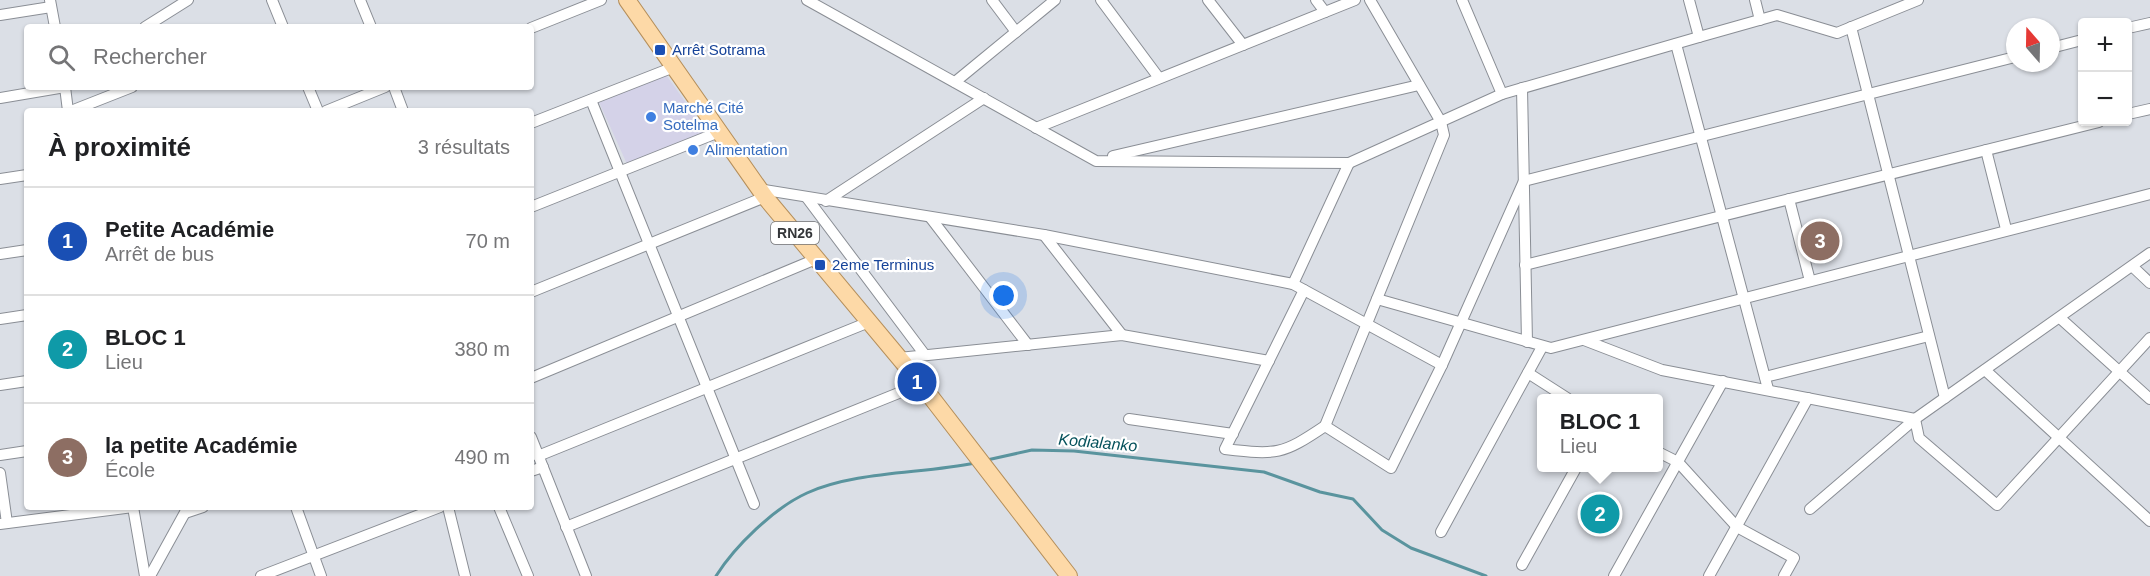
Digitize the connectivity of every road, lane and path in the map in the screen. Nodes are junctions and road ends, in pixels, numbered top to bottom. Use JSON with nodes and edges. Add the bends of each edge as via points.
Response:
{"nodes":[{"id":1,"x":188,"y":0,"type":"edge"},
{"id":2,"x":272,"y":0,"type":"edge"},
{"id":3,"x":360,"y":0,"type":"edge"},
{"id":4,"x":602,"y":0,"type":"edge"},
{"id":5,"x":627,"y":0,"type":"edge"},
{"id":6,"x":807,"y":0,"type":"edge"},
{"id":7,"x":992,"y":0,"type":"edge"},
{"id":8,"x":1055,"y":0,"type":"edge"},
{"id":9,"x":1101,"y":0,"type":"edge"},
{"id":10,"x":1208,"y":0,"type":"edge"},
{"id":11,"x":1316,"y":0,"type":"edge"},
{"id":12,"x":1355,"y":0,"type":"edge"},
{"id":13,"x":1370,"y":0,"type":"edge"},
{"id":14,"x":1462,"y":0,"type":"edge"},
{"id":15,"x":1689,"y":0,"type":"edge"},
{"id":16,"x":1755,"y":0,"type":"edge"},
{"id":17,"x":1918,"y":0,"type":"edge"},
{"id":18,"x":51,"y":3,"type":"edge"},
{"id":19,"x":1325,"y":12,"type":"junction"},
{"id":20,"x":0,"y":15,"type":"edge"},
{"id":21,"x":1760,"y":20,"type":"junction"},
{"id":22,"x":2150,"y":22,"type":"edge"},
{"id":23,"x":54,"y":24,"type":"edge"},
{"id":24,"x":150,"y":24,"type":"edge"},
{"id":25,"x":282,"y":24,"type":"edge"},
{"id":26,"x":369,"y":24,"type":"edge"},
{"id":27,"x":534,"y":27,"type":"edge"},
{"id":28,"x":1851,"y":27,"type":"junction"},
{"id":29,"x":2132,"y":27,"type":"edge"},
{"id":30,"x":1016,"y":32,"type":"junction"},
{"id":31,"x":1699,"y":38,"type":"junction"},
{"id":32,"x":2078,"y":41,"type":"edge"},
{"id":33,"x":1676,"y":44,"type":"junction"},
{"id":34,"x":1243,"y":45,"type":"junction"},
{"id":35,"x":2060,"y":46,"type":"edge"},
{"id":36,"x":2006,"y":59,"type":"edge"},
{"id":37,"x":674,"y":67,"type":"junction"},
{"id":38,"x":1159,"y":78,"type":"junction"},
{"id":39,"x":955,"y":82,"type":"junction"},
{"id":40,"x":1419,"y":85,"type":"junction"},
{"id":41,"x":1522,"y":88,"type":"junction"},
{"id":42,"x":47,"y":90,"type":"edge"},
{"id":43,"x":66,"y":90,"type":"edge"},
{"id":44,"x":124,"y":90,"type":"edge"},
{"id":45,"x":309,"y":90,"type":"edge"},
{"id":46,"x":378,"y":90,"type":"edge"},
{"id":47,"x":395,"y":90,"type":"edge"},
{"id":48,"x":1502,"y":94,"type":"junction"},
{"id":49,"x":1869,"y":94,"type":"junction"},
{"id":50,"x":0,"y":98,"type":"edge"},
{"id":51,"x":984,"y":98,"type":"junction"},
{"id":52,"x":591,"y":100,"type":"junction"},
{"id":53,"x":69,"y":108,"type":"edge"},
{"id":54,"x":78,"y":108,"type":"edge"},
{"id":55,"x":317,"y":108,"type":"edge"},
{"id":56,"x":333,"y":108,"type":"edge"},
{"id":57,"x":403,"y":108,"type":"edge"},
{"id":58,"x":2150,"y":109,"type":"edge"},
{"id":59,"x":2132,"y":113,"type":"edge"},
{"id":60,"x":534,"y":122,"type":"edge"},
{"id":61,"x":1441,"y":122,"type":"junction"},
{"id":62,"x":2083,"y":126,"type":"edge"},
{"id":63,"x":1036,"y":128,"type":"junction"},
{"id":64,"x":719,"y":132,"type":"junction"},
{"id":65,"x":1701,"y":137,"type":"junction"},
{"id":66,"x":1986,"y":150,"type":"junction"},
{"id":67,"x":1096,"y":160,"type":"junction"},
{"id":68,"x":1349,"y":163,"type":"junction"},
{"id":69,"x":620,"y":172,"type":"junction"},
{"id":70,"x":1889,"y":174,"type":"junction"},
{"id":71,"x":24,"y":175,"type":"edge"},
{"id":72,"x":0,"y":179,"type":"edge"},
{"id":73,"x":1524,"y":181,"type":"junction"},
{"id":74,"x":762,"y":193,"type":"junction"},
{"id":75,"x":2150,"y":194,"type":"edge"},
{"id":76,"x":807,"y":198,"type":"junction"},
{"id":77,"x":1789,"y":199,"type":"junction"},
{"id":78,"x":826,"y":201,"type":"junction"},
{"id":79,"x":534,"y":206,"type":"edge"},
{"id":80,"x":1722,"y":216,"type":"junction"},
{"id":81,"x":930,"y":218,"type":"junction"},
{"id":82,"x":2006,"y":229,"type":"junction"},
{"id":83,"x":1044,"y":235,"type":"junction"},
{"id":84,"x":649,"y":244,"type":"junction"},
{"id":85,"x":24,"y":250,"type":"edge"},
{"id":86,"x":0,"y":254,"type":"edge"},
{"id":87,"x":2150,"y":254,"type":"edge"},
{"id":88,"x":1909,"y":255,"type":"junction"},
{"id":89,"x":816,"y":259,"type":"junction"},
{"id":90,"x":1525,"y":265,"type":"junction"},
{"id":91,"x":2133,"y":267,"type":"junction"},
{"id":92,"x":1810,"y":280,"type":"junction"},
{"id":93,"x":2150,"y":283,"type":"edge"},
{"id":94,"x":1293,"y":284,"type":"junction"},
{"id":95,"x":1304,"y":290,"type":"junction"},
{"id":96,"x":534,"y":291,"type":"edge"},
{"id":97,"x":1377,"y":298,"type":"junction"},
{"id":98,"x":1744,"y":298,"type":"junction"},
{"id":99,"x":24,"y":315,"type":"edge"},
{"id":100,"x":678,"y":317,"type":"junction"},
{"id":101,"x":2060,"y":318,"type":"junction"},
{"id":102,"x":0,"y":319,"type":"edge"},
{"id":103,"x":869,"y":322,"type":"junction"},
{"id":104,"x":1460,"y":323,"type":"junction"},
{"id":105,"x":1367,"y":324,"type":"junction"},
{"id":106,"x":1122,"y":335,"type":"junction"},
{"id":107,"x":1929,"y":336,"type":"junction"},
{"id":108,"x":2150,"y":338,"type":"edge"},
{"id":109,"x":1584,"y":340,"type":"junction"},
{"id":110,"x":1527,"y":342,"type":"junction"},
{"id":111,"x":1028,"y":345,"type":"junction"},
{"id":112,"x":1542,"y":346,"type":"junction"},
{"id":113,"x":925,"y":355,"type":"junction"},
{"id":114,"x":899,"y":358,"type":"junction"},
{"id":115,"x":1269,"y":361,"type":"junction"},
{"id":116,"x":1442,"y":364,"type":"junction"},
{"id":117,"x":1985,"y":370,"type":"junction"},
{"id":118,"x":2119,"y":371,"type":"junction"},
{"id":119,"x":1528,"y":374,"type":"junction"},
{"id":120,"x":534,"y":377,"type":"edge"},
{"id":121,"x":1765,"y":377,"type":"junction"},
{"id":122,"x":24,"y":381,"type":"edge"},
{"id":123,"x":1723,"y":381,"type":"junction"},
{"id":124,"x":921,"y":384,"type":"junction"},
{"id":125,"x":0,"y":385,"type":"edge"},
{"id":126,"x":707,"y":388,"type":"junction"},
{"id":127,"x":1768,"y":389,"type":"junction"},
{"id":128,"x":1559,"y":394,"type":"edge"},
{"id":129,"x":1808,"y":398,"type":"junction"},
{"id":130,"x":1945,"y":398,"type":"junction"},
{"id":131,"x":2150,"y":399,"type":"edge"},
{"id":132,"x":1129,"y":418,"type":"dead end"},
{"id":133,"x":1915,"y":419,"type":"junction"},
{"id":134,"x":1325,"y":426,"type":"junction"},
{"id":135,"x":1233,"y":435,"type":"junction"},
{"id":136,"x":2058,"y":438,"type":"junction"},
{"id":137,"x":534,"y":445,"type":"edge"},
{"id":138,"x":24,"y":451,"type":"edge"},
{"id":139,"x":1663,"y":454,"type":"edge"},
{"id":140,"x":0,"y":455,"type":"edge"},
{"id":141,"x":538,"y":456,"type":"junction"},
{"id":142,"x":737,"y":460,"type":"junction"},
{"id":143,"x":1678,"y":462,"type":"junction"},
{"id":144,"x":543,"y":467,"type":"junction"},
{"id":145,"x":534,"y":470,"type":"edge"},
{"id":146,"x":1574,"y":472,"type":"edge"},
{"id":147,"x":0,"y":473,"type":"edge"},
{"id":148,"x":754,"y":504,"type":"dead end"},
{"id":149,"x":1810,"y":509,"type":"dead end"},
{"id":150,"x":109,"y":510,"type":"edge"},
{"id":151,"x":134,"y":510,"type":"edge"},
{"id":152,"x":186,"y":510,"type":"edge"},
{"id":153,"x":297,"y":510,"type":"edge"},
{"id":154,"x":432,"y":510,"type":"edge"},
{"id":155,"x":449,"y":510,"type":"edge"},
{"id":156,"x":500,"y":510,"type":"edge"},
{"id":157,"x":2150,"y":521,"type":"edge"},
{"id":158,"x":4,"y":523,"type":"edge"},
{"id":159,"x":566,"y":527,"type":"junction"},
{"id":160,"x":1737,"y":527,"type":"junction"},
{"id":161,"x":1442,"y":532,"type":"dead end"},
{"id":162,"x":314,"y":556,"type":"junction"},
{"id":163,"x":1522,"y":565,"type":"dead end"},
{"id":164,"x":145,"y":576,"type":"edge"},
{"id":165,"x":150,"y":576,"type":"edge"},
{"id":166,"x":261,"y":576,"type":"edge"},
{"id":167,"x":321,"y":576,"type":"edge"},
{"id":168,"x":465,"y":576,"type":"edge"},
{"id":169,"x":528,"y":576,"type":"edge"},
{"id":170,"x":586,"y":576,"type":"edge"},
{"id":171,"x":1069,"y":576,"type":"edge"},
{"id":172,"x":1614,"y":576,"type":"edge"},
{"id":173,"x":1709,"y":576,"type":"edge"},
{"id":174,"x":1784,"y":576,"type":"edge"}],
"edges":[{"from":1,"to":24,"type":"street"},
{"from":2,"to":25,"type":"street"},
{"from":3,"to":26,"type":"street"},
{"from":4,"to":27,"type":"street"},
{"from":5,"to":37,"type":"main road","number":"RN26"},
{"from":6,"to":39,"type":"street"},
{"from":7,"to":30,"type":"street"},
{"from":8,"to":30,"type":"street"},
{"from":9,"to":38,"type":"street"},
{"from":10,"to":34,"type":"street"},
{"from":11,"to":19,"type":"street"},
{"from":12,"to":19,"type":"street"},
{"from":13,"to":40,"type":"street"},
{"from":14,"to":48,"type":"street"},
{"from":15,"to":31,"type":"street"},
{"from":16,"to":21,"type":"street"},
{"from":17,"to":28,"type":"street"},
{"from":18,"to":20,"type":"street"},
{"from":18,"to":23,"type":"street"},
{"from":19,"to":34,"type":"street"},
{"from":21,"to":28,"type":"street","via":[[1777,15],[1837,33]]},
{"from":21,"to":31,"type":"street"},
{"from":22,"to":29,"type":"street"},
{"from":28,"to":49,"type":"street"},
{"from":30,"to":39,"type":"street"},
{"from":31,"to":33,"type":"street"},
{"from":32,"to":35,"type":"street"},
{"from":33,"to":41,"type":"street"},
{"from":33,"to":65,"type":"street"},
{"from":34,"to":38,"type":"street"},
{"from":36,"to":49,"type":"street"},
{"from":37,"to":52,"type":"street"},
{"from":37,"to":64,"type":"main road","number":"RN26"},
{"from":38,"to":63,"type":"street"},
{"from":39,"to":51,"type":"street"},
{"from":40,"to":61,"type":"street"},
{"from":40,"to":67,"type":"street"},
{"from":41,"to":48,"type":"street"},
{"from":41,"to":73,"type":"street"},
{"from":42,"to":50,"type":"street"},
{"from":43,"to":53,"type":"street"},
{"from":44,"to":54,"type":"street"},
{"from":45,"to":55,"type":"street"},
{"from":46,"to":56,"type":"street"},
{"from":47,"to":57,"type":"street"},
{"from":48,"to":61,"type":"street"},
{"from":49,"to":65,"type":"street"},
{"from":49,"to":70,"type":"street"},
{"from":51,"to":63,"type":"street"},
{"from":51,"to":78,"type":"street"},
{"from":52,"to":60,"type":"street"},
{"from":52,"to":69,"type":"street"},
{"from":58,"to":59,"type":"street"},
{"from":61,"to":68,"type":"street"},
{"from":61,"to":97,"type":"street","via":[[1444,135]]},
{"from":62,"to":66,"type":"street"},
{"from":63,"to":67,"type":"street"},
{"from":64,"to":69,"type":"street"},
{"from":64,"to":74,"type":"main road","number":"RN26"},
{"from":65,"to":73,"type":"street"},
{"from":65,"to":80,"type":"street"},
{"from":66,"to":70,"type":"street"},
{"from":66,"to":82,"type":"street"},
{"from":67,"to":68,"type":"street"},
{"from":68,"to":94,"type":"street"},
{"from":69,"to":79,"type":"street"},
{"from":69,"to":84,"type":"street"},
{"from":70,"to":77,"type":"street"},
{"from":70,"to":88,"type":"street"},
{"from":71,"to":72,"type":"street"},
{"from":73,"to":90,"type":"street"},
{"from":73,"to":104,"type":"street"},
{"from":74,"to":76,"type":"street"},
{"from":74,"to":84,"type":"street"},
{"from":74,"to":89,"type":"main road","number":"RN26"},
{"from":75,"to":82,"type":"street"},
{"from":76,"to":78,"type":"street"},
{"from":76,"to":113,"type":"street"},
{"from":77,"to":80,"type":"street"},
{"from":77,"to":92,"type":"street"},
{"from":78,"to":81,"type":"street"},
{"from":80,"to":90,"type":"street"},
{"from":80,"to":98,"type":"street"},
{"from":81,"to":83,"type":"street"},
{"from":81,"to":111,"type":"street"},
{"from":82,"to":88,"type":"street"},
{"from":83,"to":94,"type":"street"},
{"from":83,"to":106,"type":"street"},
{"from":84,"to":96,"type":"street"},
{"from":84,"to":100,"type":"street"},
{"from":85,"to":86,"type":"street"},
{"from":87,"to":91,"type":"street"},
{"from":88,"to":92,"type":"street"},
{"from":88,"to":107,"type":"street"},
{"from":89,"to":100,"type":"street"},
{"from":89,"to":103,"type":"main road","number":"RN26"},
{"from":90,"to":110,"type":"street"},
{"from":91,"to":93,"type":"street"},
{"from":91,"to":101,"type":"street"},
{"from":92,"to":98,"type":"street"},
{"from":94,"to":95,"type":"street"},
{"from":95,"to":105,"type":"street"},
{"from":95,"to":115,"type":"street"},
{"from":97,"to":104,"type":"street"},
{"from":97,"to":105,"type":"street"},
{"from":98,"to":109,"type":"street"},
{"from":98,"to":121,"type":"street"},
{"from":99,"to":102,"type":"street"},
{"from":100,"to":120,"type":"street"},
{"from":100,"to":126,"type":"street"},
{"from":101,"to":117,"type":"street"},
{"from":101,"to":118,"type":"street"},
{"from":103,"to":114,"type":"main road","number":"RN26"},
{"from":103,"to":126,"type":"street"},
{"from":104,"to":110,"type":"street"},
{"from":104,"to":116,"type":"street"},
{"from":105,"to":116,"type":"street"},
{"from":105,"to":134,"type":"street"},
{"from":106,"to":111,"type":"street"},
{"from":106,"to":115,"type":"street"},
{"from":107,"to":121,"type":"street"},
{"from":107,"to":130,"type":"street"},
{"from":108,"to":118,"type":"street"},
{"from":109,"to":112,"type":"street","via":[[1551,348]]},
{"from":109,"to":123,"type":"street","via":[[1662,370]]},
{"from":110,"to":112,"type":"street"},
{"from":111,"to":113,"type":"street"},
{"from":112,"to":119,"type":"street"},
{"from":113,"to":114,"type":"street"},
{"from":114,"to":124,"type":"main road","number":"RN26"},
{"from":115,"to":135,"type":"street"},
{"from":116,"to":134,"type":"street","via":[[1391,468]]},
{"from":117,"to":130,"type":"street"},
{"from":117,"to":136,"type":"street"},
{"from":118,"to":131,"type":"street"},
{"from":118,"to":136,"type":"street"},
{"from":119,"to":128,"type":"street"},
{"from":119,"to":161,"type":"street"},
{"from":121,"to":127,"type":"street"},
{"from":122,"to":125,"type":"street"},
{"from":123,"to":127,"type":"street"},
{"from":123,"to":143,"type":"street"},
{"from":124,"to":142,"type":"street"},
{"from":124,"to":171,"type":"main road","number":"RN26"},
{"from":126,"to":141,"type":"street"},
{"from":126,"to":142,"type":"street"},
{"from":127,"to":129,"type":"street"},
{"from":129,"to":133,"type":"street"},
{"from":129,"to":160,"type":"street"},
{"from":130,"to":133,"type":"street"},
{"from":132,"to":135,"type":"street"},
{"from":133,"to":136,"type":"street","via":[[1918,438],[1997,505]]},
{"from":133,"to":149,"type":"street"},
{"from":134,"to":135,"type":"street","via":[[1295,446],[1269,454],[1225,449]]},
{"from":136,"to":157,"type":"street"},
{"from":137,"to":141,"type":"street"},
{"from":138,"to":140,"type":"street"},
{"from":139,"to":143,"type":"street"},
{"from":141,"to":144,"type":"street"},
{"from":142,"to":148,"type":"street"},
{"from":142,"to":159,"type":"street"},
{"from":143,"to":160,"type":"street"},
{"from":143,"to":172,"type":"street"},
{"from":144,"to":145,"type":"street"},
{"from":144,"to":159,"type":"street"},
{"from":146,"to":163,"type":"street"},
{"from":147,"to":158,"type":"street"},
{"from":150,"to":158,"type":"street"},
{"from":151,"to":164,"type":"street"},
{"from":152,"to":165,"type":"street"},
{"from":153,"to":162,"type":"street"},
{"from":154,"to":162,"type":"street"},
{"from":155,"to":168,"type":"street"},
{"from":156,"to":169,"type":"street"},
{"from":159,"to":170,"type":"street"},
{"from":160,"to":173,"type":"street"},
{"from":160,"to":174,"type":"street","via":[[1794,558]]},
{"from":162,"to":166,"type":"street"},
{"from":162,"to":167,"type":"street"}]}
